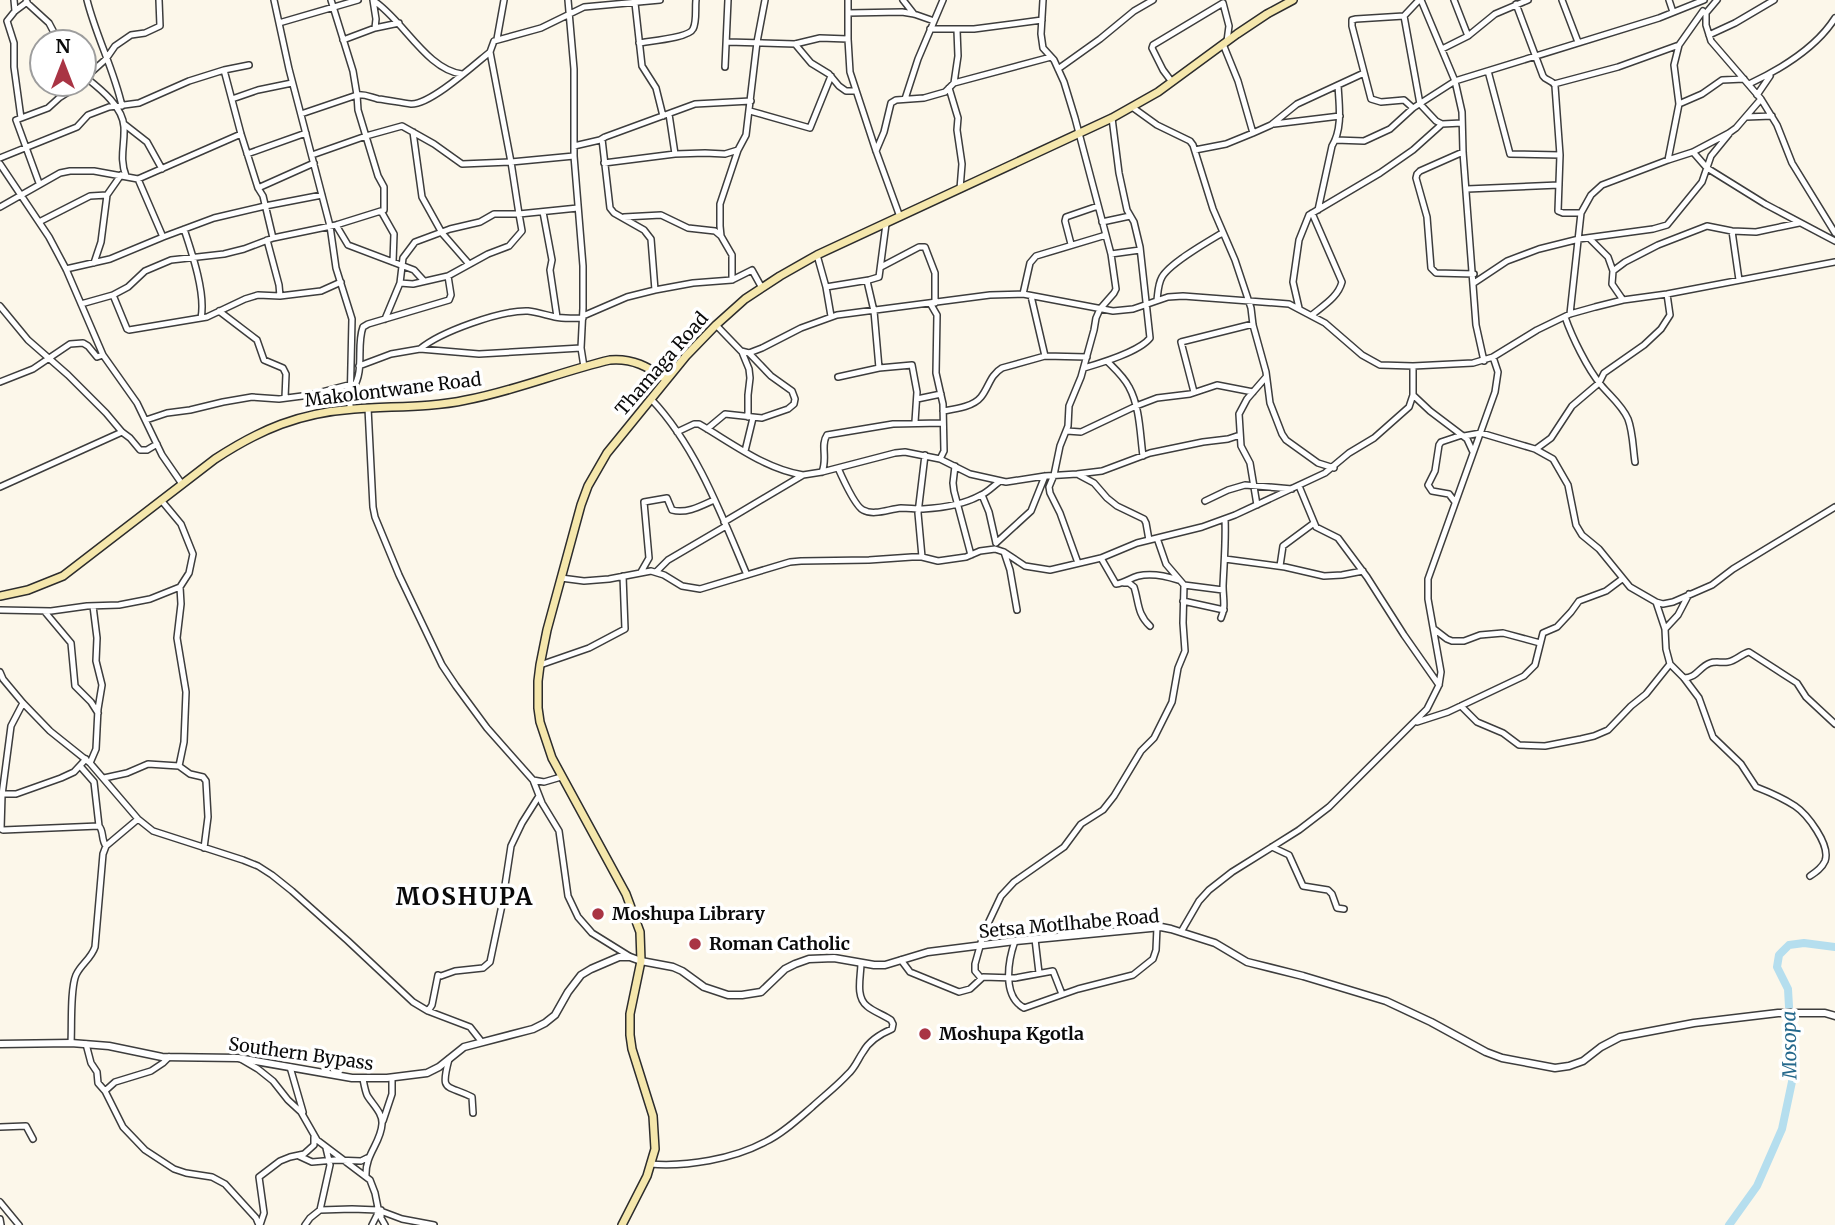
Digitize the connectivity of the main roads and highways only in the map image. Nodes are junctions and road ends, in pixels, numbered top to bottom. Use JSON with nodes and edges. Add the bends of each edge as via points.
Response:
{"nodes":[{"id":1,"x":1293,"y":0,"type":"edge"},
{"id":2,"x":1277,"y":4,"type":"edge"},
{"id":3,"x":666,"y":379,"type":"junction"},
{"id":4,"x":0,"y":597,"type":"edge"},
{"id":5,"x":622,"y":1225,"type":"edge"}],
"edges":[{"from":1,"to":2,"type":"main road","name":"Thamaga Road"},
{"from":2,"to":3,"type":"main road","name":"Thamaga Road","via":[[1132,107],[817,255],[762,288],[716,325]]},
{"from":3,"to":4,"type":"main road","name":"Makolontwane Road","via":[[628,360],[610,360],[466,400],[350,409],[263,430],[182,484],[63,576]]},
{"from":3,"to":5,"type":"main road","name":"Thamaga Road","via":[[613,444],[588,486],[561,578],[537,693],[540,722],[552,758],[626,894],[640,932],[641,961],[630,1035],[652,1108],[655,1149]]}]}
